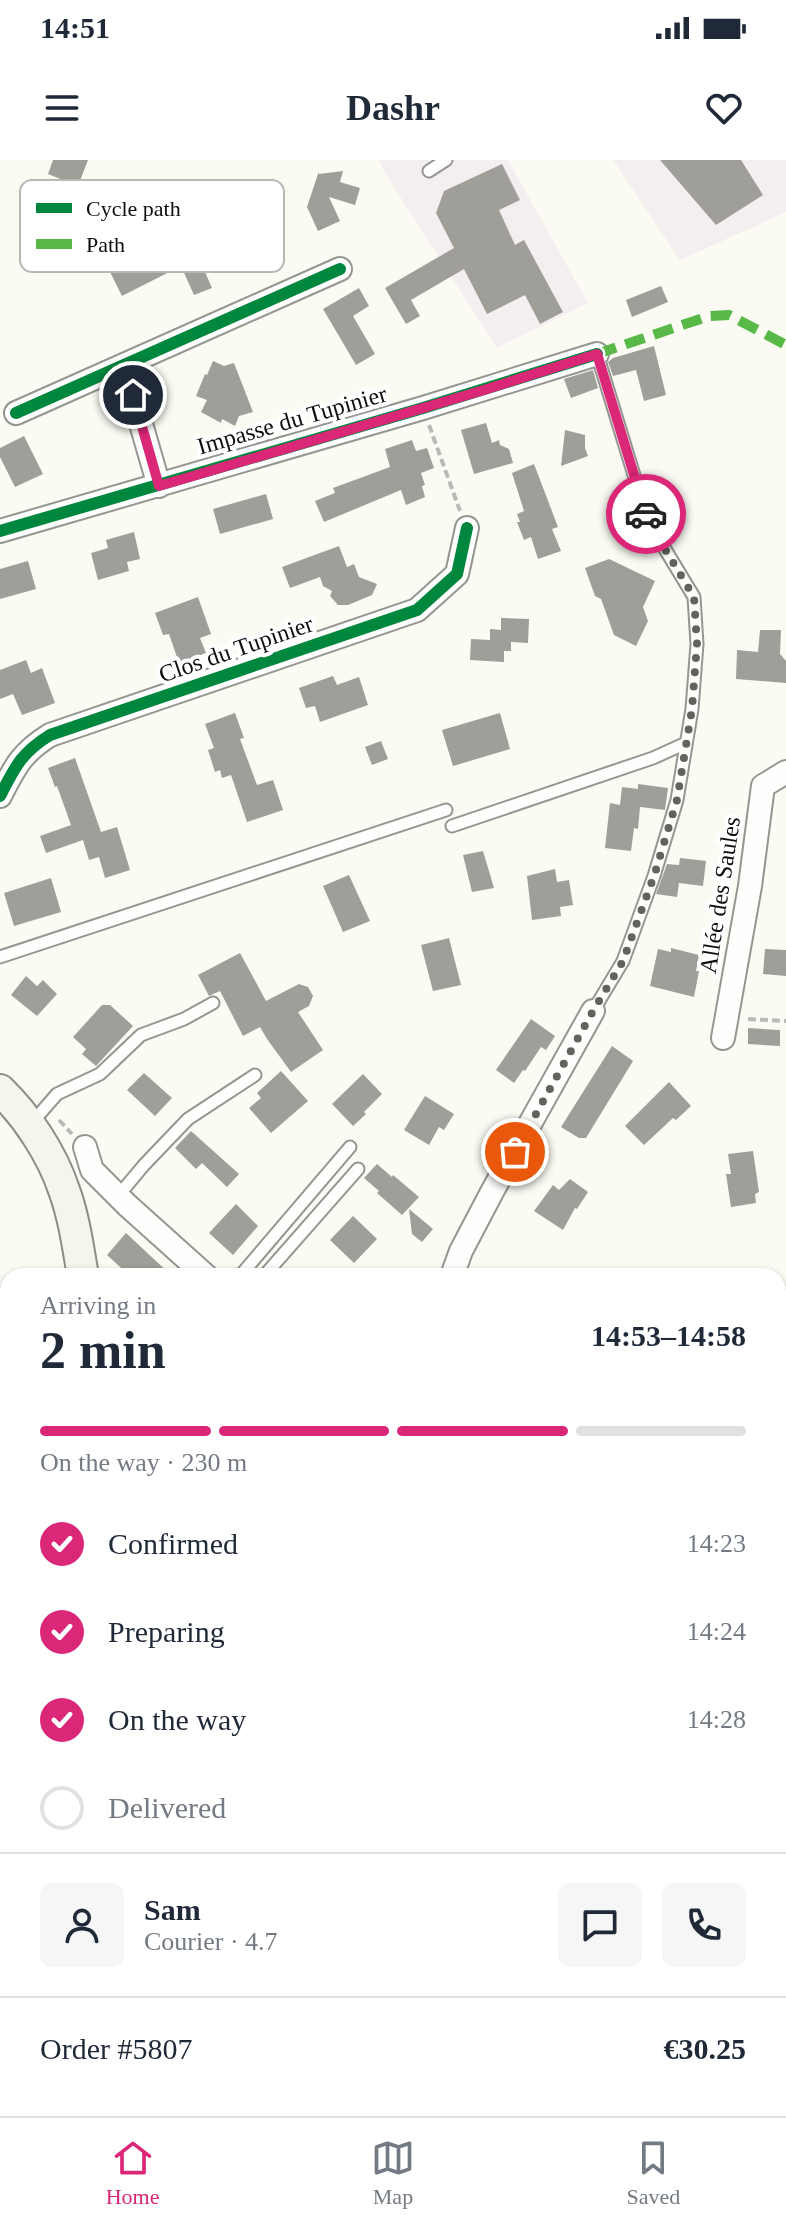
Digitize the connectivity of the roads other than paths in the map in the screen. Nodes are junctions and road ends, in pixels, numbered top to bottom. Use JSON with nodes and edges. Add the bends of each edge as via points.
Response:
{"nodes":[{"id":1,"x":446,"y":160,"type":"edge"},
{"id":2,"x":429,"y":171,"type":"dead end"},
{"id":3,"x":340,"y":269,"type":"dead end"},
{"id":4,"x":597,"y":354,"type":"joint"},
{"id":5,"x":124,"y":365,"type":"junction"},
{"id":6,"x":16,"y":413,"type":"dead end"},
{"id":7,"x":159,"y":486,"type":"junction"},
{"id":8,"x":467,"y":528,"type":"road end"},
{"id":9,"x":0,"y":531,"type":"edge"},
{"id":10,"x":686,"y":743,"type":"junction"},
{"id":11,"x":786,"y":772,"type":"edge"},
{"id":12,"x":0,"y":796,"type":"edge"},
{"id":13,"x":446,"y":810,"type":"dead end"},
{"id":14,"x":452,"y":826,"type":"dead end"},
{"id":15,"x":0,"y":957,"type":"edge"},
{"id":16,"x":213,"y":1003,"type":"dead end"},
{"id":17,"x":593,"y":1011,"type":"joint"},
{"id":18,"x":725,"y":1028,"type":"road end"},
{"id":19,"x":255,"y":1075,"type":"dead end"},
{"id":20,"x":0,"y":1090,"type":"edge"},
{"id":21,"x":30,"y":1125,"type":"junction"},
{"id":22,"x":85,"y":1147,"type":"dead end"},
{"id":23,"x":350,"y":1147,"type":"dead end"},
{"id":24,"x":358,"y":1169,"type":"dead end"},
{"id":25,"x":118,"y":1196,"type":"junction"},
{"id":26,"x":82,"y":1268,"type":"edge"},
{"id":27,"x":197,"y":1268,"type":"edge"},
{"id":28,"x":247,"y":1268,"type":"edge"},
{"id":29,"x":271,"y":1268,"type":"edge"},
{"id":30,"x":455,"y":1268,"type":"edge"}],
"edges":[{"from":1,"to":2,"type":"lane"},
{"from":3,"to":5,"type":"street"},
{"from":4,"to":7,"type":"street","name":"Impasse du Tupinier"},
{"from":4,"to":10,"type":"lane","via":[[648,521],[694,597],[697,644]]},
{"from":5,"to":6,"type":"street"},
{"from":5,"to":7,"type":"street"},
{"from":7,"to":9,"type":"street","name":"Impasse du Tupinier"},
{"from":8,"to":12,"type":"street","name":"Clos du Tupinier","via":[[457,574],[417,610],[50,735],[18,761]]},
{"from":10,"to":14,"type":"lane"},
{"from":10,"to":17,"type":"lane","via":[[677,800],[654,876],[623,961]]},
{"from":11,"to":18,"type":"street","name":"Allée des Saules","via":[[763,786]]},
{"from":13,"to":15,"type":"lane"},
{"from":16,"to":21,"type":"lane","via":[[141,1035],[100,1074],[57,1094]]},
{"from":17,"to":30,"type":"street"},
{"from":19,"to":25,"type":"lane","via":[[188,1119]]},
{"from":20,"to":21,"type":"main road"},
{"from":21,"to":26,"type":"main road","via":[[64,1189]]},
{"from":22,"to":25,"type":"street","via":[[92,1170]]},
{"from":23,"to":28,"type":"lane"},
{"from":24,"to":29,"type":"lane"},
{"from":25,"to":27,"type":"street"}]}
